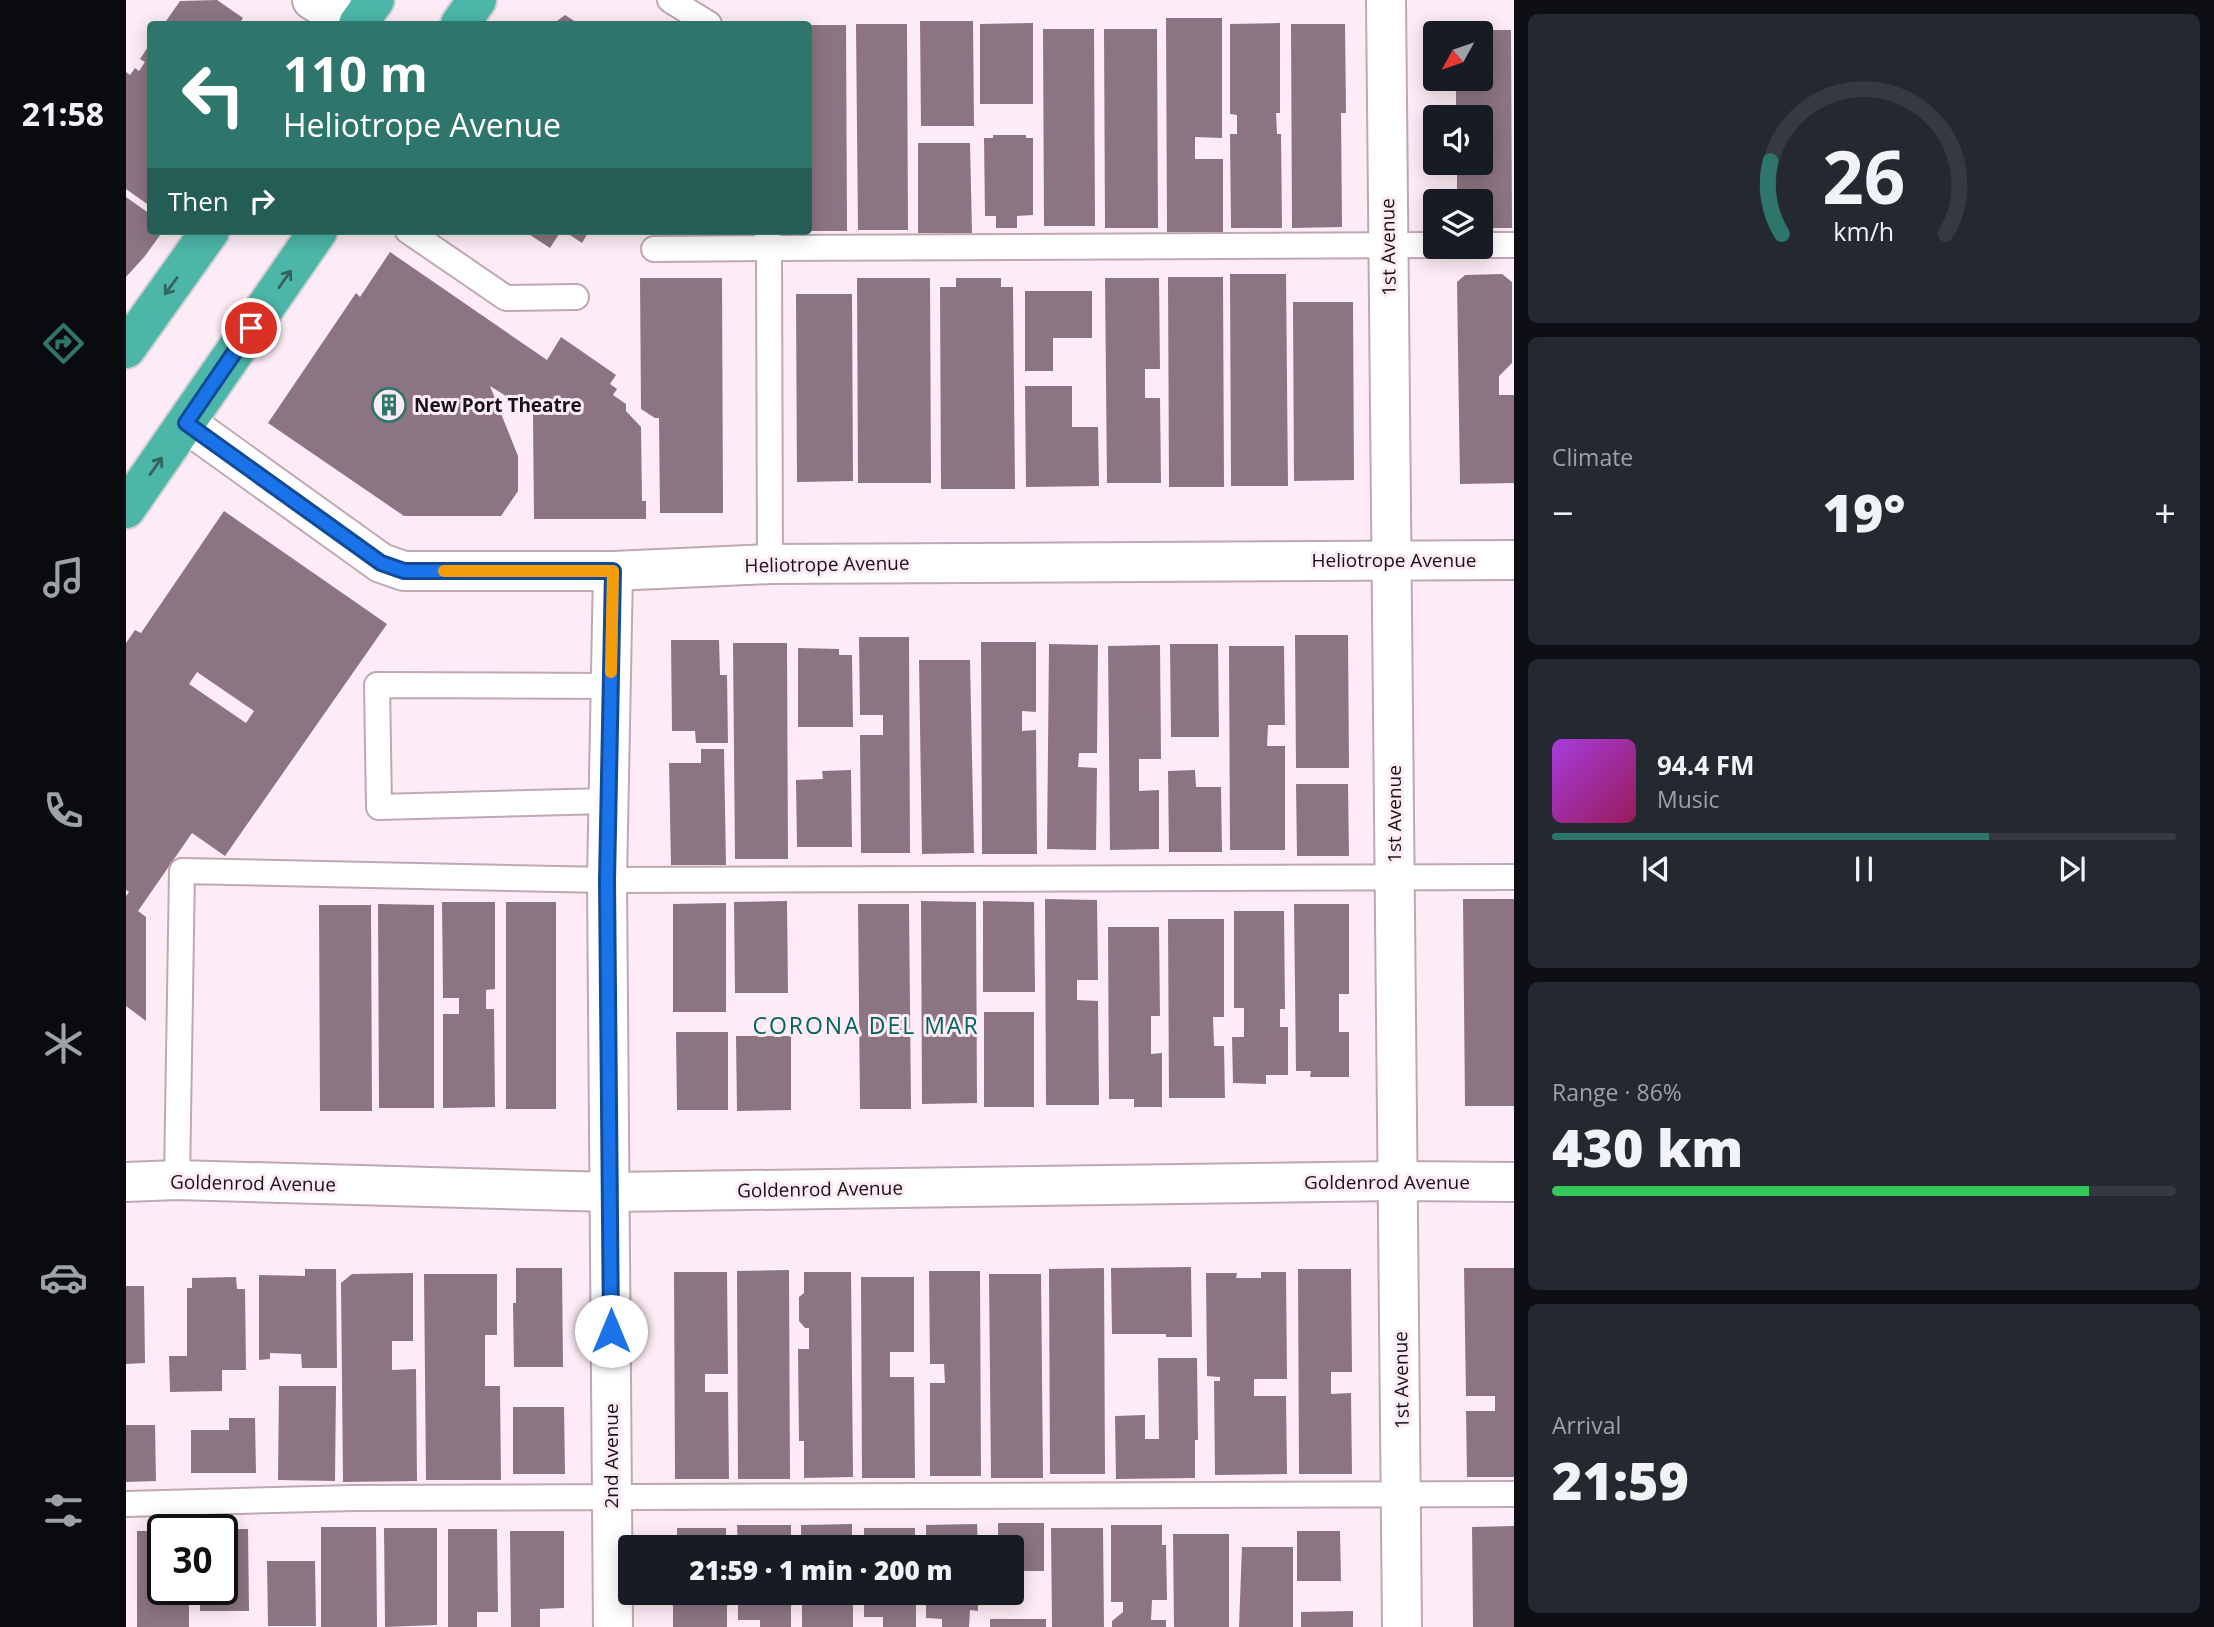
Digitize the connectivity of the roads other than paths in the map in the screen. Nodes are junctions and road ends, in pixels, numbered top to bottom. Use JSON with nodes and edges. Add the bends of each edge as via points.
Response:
{"nodes":[{"id":1,"x":312,"y":0,"type":"edge"},
{"id":2,"x":375,"y":0,"type":"edge"},
{"id":3,"x":477,"y":0,"type":"edge"},
{"id":4,"x":670,"y":0,"type":"edge"},
{"id":5,"x":1386,"y":0,"type":"edge"},
{"id":6,"x":347,"y":21,"type":"edge"},
{"id":7,"x":360,"y":21,"type":"edge"},
{"id":8,"x":462,"y":21,"type":"edge"},
{"id":9,"x":704,"y":21,"type":"edge"},
{"id":10,"x":207,"y":235,"type":"edge"},
{"id":11,"x":315,"y":235,"type":"edge"},
{"id":12,"x":414,"y":235,"type":"edge"},
{"id":13,"x":768,"y":240,"type":"edge"},
{"id":14,"x":1514,"y":244,"type":"edge"},
{"id":15,"x":1493,"y":245,"type":"edge"},
{"id":16,"x":1388,"y":246,"type":"junction"},
{"id":17,"x":1423,"y":246,"type":"edge"},
{"id":18,"x":654,"y":249,"type":"dead end"},
{"id":19,"x":576,"y":297,"type":"dead end"},
{"id":20,"x":131,"y":330,"type":"edge"},
{"id":21,"x":186,"y":423,"type":"junction"},
{"id":22,"x":126,"y":509,"type":"edge"},
{"id":23,"x":1392,"y":560,"type":"junction"},
{"id":24,"x":1514,"y":560,"type":"edge"},
{"id":25,"x":770,"y":564,"type":"junction"},
{"id":26,"x":613,"y":571,"type":"junction"},
{"id":27,"x":611,"y":686,"type":"junction"},
{"id":28,"x":608,"y":801,"type":"junction"},
{"id":29,"x":1394,"y":877,"type":"junction"},
{"id":30,"x":1514,"y":877,"type":"edge"},
{"id":31,"x":607,"y":880,"type":"junction"},
{"id":32,"x":177,"y":1180,"type":"junction"},
{"id":33,"x":1398,"y":1181,"type":"junction"},
{"id":34,"x":126,"y":1182,"type":"edge"},
{"id":35,"x":1514,"y":1182,"type":"edge"},
{"id":36,"x":611,"y":1192,"type":"junction"},
{"id":37,"x":1402,"y":1494,"type":"junction"},
{"id":38,"x":1514,"y":1494,"type":"edge"},
{"id":39,"x":611,"y":1498,"type":"junction"},
{"id":40,"x":126,"y":1504,"type":"edge"},
{"id":41,"x":612,"y":1627,"type":"edge"},
{"id":42,"x":1402,"y":1627,"type":"edge"}],
"edges":[{"from":1,"to":6,"type":"street"},
{"from":2,"to":7,"type":"highway"},
{"from":3,"to":8,"type":"highway"},
{"from":4,"to":9,"type":"lane"},
{"from":5,"to":16,"type":"street","name":"1st Avenue"},
{"from":10,"to":20,"type":"highway","one_way":true},
{"from":21,"to":11,"type":"highway","one_way":true},
{"from":12,"to":19,"type":"lane","via":[[506,298]]},
{"from":13,"to":16,"type":"lane"},
{"from":13,"to":18,"type":"lane"},
{"from":13,"to":25,"type":"lane"},
{"from":14,"to":15,"type":"lane"},
{"from":16,"to":17,"type":"lane"},
{"from":16,"to":23,"type":"street","name":"1st Avenue"},
{"from":22,"to":21,"type":"highway","one_way":true},
{"from":21,"to":26,"type":"street","name":"Heliotrope Avenue","via":[[381,563],[404,571]]},
{"from":23,"to":24,"type":"street","name":"Heliotrope Avenue"},
{"from":23,"to":25,"type":"street","name":"Heliotrope Avenue"},
{"from":23,"to":29,"type":"street","name":"1st Avenue"},
{"from":25,"to":26,"type":"street","name":"Heliotrope Avenue"},
{"from":26,"to":27,"type":"street","name":"2nd Avenue"},
{"from":27,"to":28,"type":"street","name":"2nd Avenue"},
{"from":27,"to":28,"type":"lane","via":[[377,685],[379,807]]},
{"from":28,"to":31,"type":"street","name":"2nd Avenue"},
{"from":29,"to":30,"type":"lane"},
{"from":29,"to":31,"type":"lane"},
{"from":29,"to":33,"type":"street","name":"1st Avenue"},
{"from":31,"to":32,"type":"lane","via":[[182,871]]},
{"from":31,"to":36,"type":"street","name":"2nd Avenue"},
{"from":32,"to":34,"type":"street","name":"Goldenrod Avenue"},
{"from":32,"to":36,"type":"street","name":"Goldenrod Avenue"},
{"from":33,"to":35,"type":"street","name":"Goldenrod Avenue"},
{"from":33,"to":36,"type":"street","name":"Goldenrod Avenue"},
{"from":33,"to":37,"type":"street","name":"1st Avenue"},
{"from":36,"to":39,"type":"street","name":"2nd Avenue"},
{"from":37,"to":38,"type":"lane"},
{"from":37,"to":39,"type":"lane"},
{"from":37,"to":42,"type":"street","name":"1st Avenue"},
{"from":39,"to":40,"type":"lane","via":[[353,1497]]},
{"from":39,"to":41,"type":"street","name":"2nd Avenue"}]}
